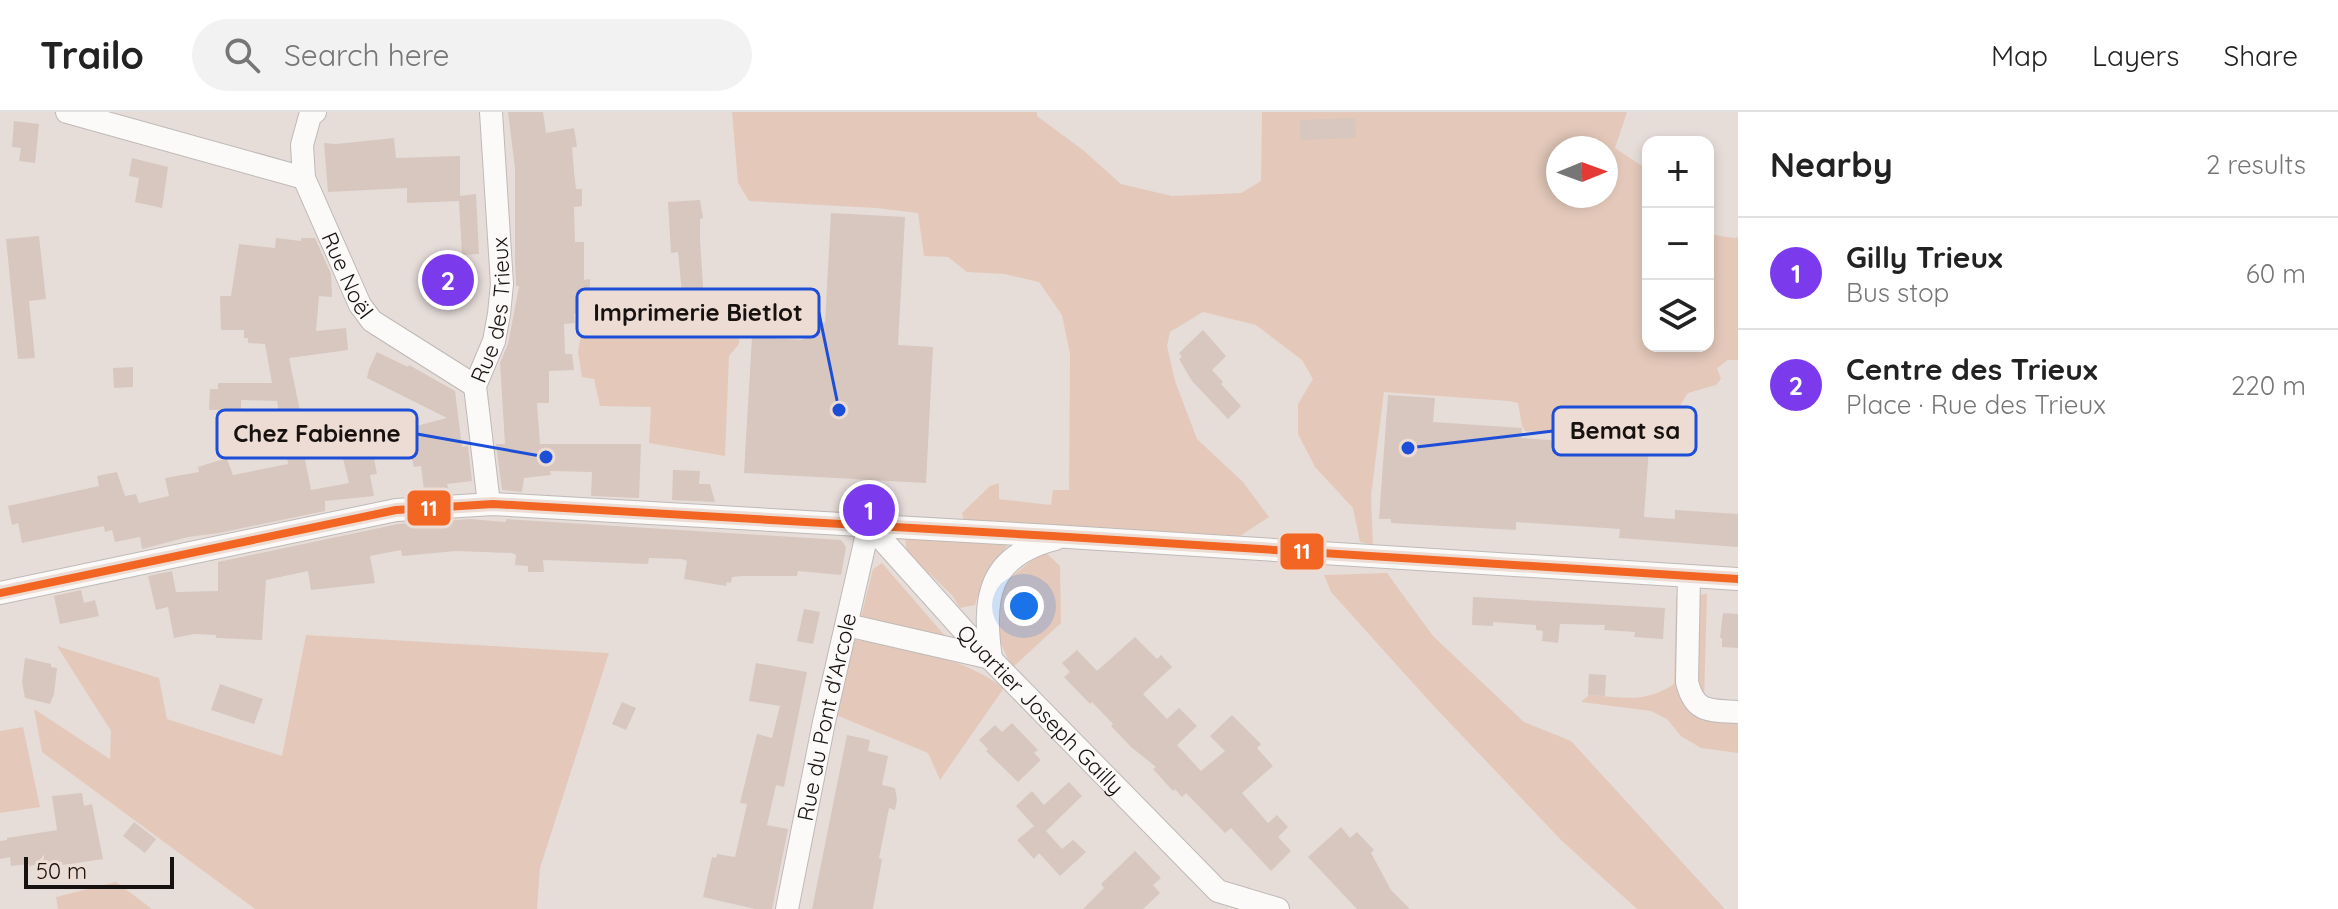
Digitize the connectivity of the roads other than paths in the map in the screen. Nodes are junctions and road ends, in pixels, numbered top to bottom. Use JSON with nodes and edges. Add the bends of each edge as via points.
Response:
{"nodes":[{"id":1,"x":67,"y":112,"type":"edge"},
{"id":2,"x":315,"y":112,"type":"edge"},
{"id":3,"x":491,"y":112,"type":"edge"},
{"id":4,"x":304,"y":178,"type":"junction"},
{"id":5,"x":475,"y":386,"type":"junction"},
{"id":6,"x":489,"y":504,"type":"junction"},
{"id":7,"x":869,"y":525,"type":"junction"},
{"id":8,"x":1065,"y":536,"type":"junction"},
{"id":9,"x":1689,"y":576,"type":"junction"},
{"id":10,"x":1738,"y":579,"type":"edge"},
{"id":11,"x":0,"y":593,"type":"edge"},
{"id":12,"x":847,"y":625,"type":"junction"},
{"id":13,"x":991,"y":658,"type":"junction"},
{"id":14,"x":1738,"y":712,"type":"edge"},
{"id":15,"x":1216,"y":900,"type":"edge"},
{"id":16,"x":787,"y":909,"type":"edge"},
{"id":17,"x":1278,"y":909,"type":"edge"}],
"edges":[{"from":1,"to":4,"type":"street"},
{"from":2,"to":4,"type":"street","name":"Rue Noël","via":[[302,145]]},
{"from":3,"to":5,"type":"street","name":"Rue des Trieux","via":[[502,284],[494,341]]},
{"from":4,"to":5,"type":"street","name":"Rue Noël","via":[[372,321]]},
{"from":5,"to":6,"type":"street","name":"Rue des Trieux"},
{"from":6,"to":7,"type":"street"},
{"from":6,"to":11,"type":"street","via":[[400,509]]},
{"from":7,"to":8,"type":"street"},
{"from":7,"to":12,"type":"street","name":"Rue du Pont d'Arcole"},
{"from":7,"to":13,"type":"street","name":"Quartier Joseph Gailly"},
{"from":8,"to":9,"type":"street"},
{"from":8,"to":13,"type":"street","via":[[1017,555],[1000,572],[986,611]]},
{"from":9,"to":10,"type":"street"},
{"from":9,"to":14,"type":"street","via":[[1690,693],[1703,709]]},
{"from":12,"to":13,"type":"street"},
{"from":12,"to":16,"type":"street","name":"Rue du Pont d'Arcole"},
{"from":13,"to":15,"type":"street","name":"Quartier Joseph Gailly"},
{"from":15,"to":17,"type":"street","name":"Quartier Joseph Gailly"}]}
